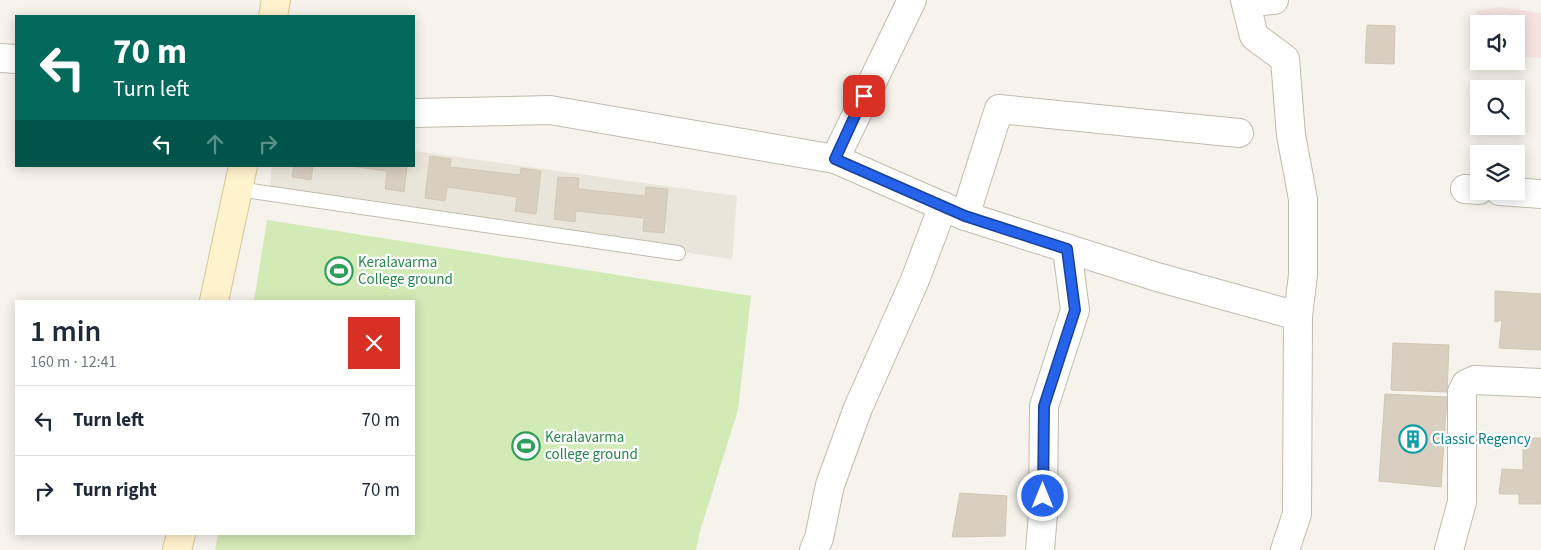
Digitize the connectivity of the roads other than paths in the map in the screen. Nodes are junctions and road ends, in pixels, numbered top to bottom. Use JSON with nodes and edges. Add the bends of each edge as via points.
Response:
{"nodes":[{"id":1,"x":276,"y":0,"type":"edge"},
{"id":2,"x":912,"y":0,"type":"edge"},
{"id":3,"x":1274,"y":0,"type":"edge"},
{"id":4,"x":1246,"y":1,"type":"edge"},
{"id":5,"x":273,"y":15,"type":"edge"},
{"id":6,"x":0,"y":58,"type":"edge"},
{"id":7,"x":15,"y":59,"type":"edge"},
{"id":8,"x":415,"y":113,"type":"edge"},
{"id":9,"x":1239,"y":133,"type":"dead end"},
{"id":10,"x":835,"y":159,"type":"junction"},
{"id":11,"x":240,"y":178,"type":"edge"},
{"id":12,"x":1525,"y":193,"type":"edge"},
{"id":13,"x":1541,"y":194,"type":"edge"},
{"id":14,"x":954,"y":211,"type":"junction"},
{"id":15,"x":1067,"y":249,"type":"junction"},
{"id":16,"x":678,"y":252,"type":"dead end"},
{"id":17,"x":214,"y":300,"type":"edge"},
{"id":18,"x":1298,"y":316,"type":"junction"},
{"id":19,"x":1541,"y":383,"type":"edge"},
{"id":20,"x":181,"y":535,"type":"edge"},
{"id":21,"x":177,"y":550,"type":"edge"},
{"id":22,"x":814,"y":550,"type":"edge"},
{"id":23,"x":1040,"y":550,"type":"edge"},
{"id":24,"x":1285,"y":550,"type":"edge"},
{"id":25,"x":1448,"y":550,"type":"edge"}],
"edges":[{"from":1,"to":5,"type":"street"},
{"from":2,"to":10,"type":"street"},
{"from":3,"to":4,"type":"street"},
{"from":4,"to":18,"type":"street","via":[[1254,36],[1285,59],[1291,135],[1303,199],[1303,275]]},
{"from":6,"to":7,"type":"street"},
{"from":8,"to":10,"type":"street","via":[[550,110]]},
{"from":9,"to":14,"type":"street","via":[[999,109]]},
{"from":10,"to":14,"type":"street"},
{"from":11,"to":16,"type":"lane"},
{"from":11,"to":17,"type":"street"},
{"from":12,"to":13,"type":"street"},
{"from":14,"to":15,"type":"street"},
{"from":14,"to":22,"type":"street","via":[[915,280],[858,408],[830,485]]},
{"from":15,"to":18,"type":"street"},
{"from":15,"to":23,"type":"street","via":[[1075,310],[1044,406]]},
{"from":18,"to":24,"type":"street","via":[[1297,514]]},
{"from":19,"to":25,"type":"street","via":[[1475,380],[1466,384],[1462,392],[1462,502]]},
{"from":20,"to":21,"type":"street"}]}
